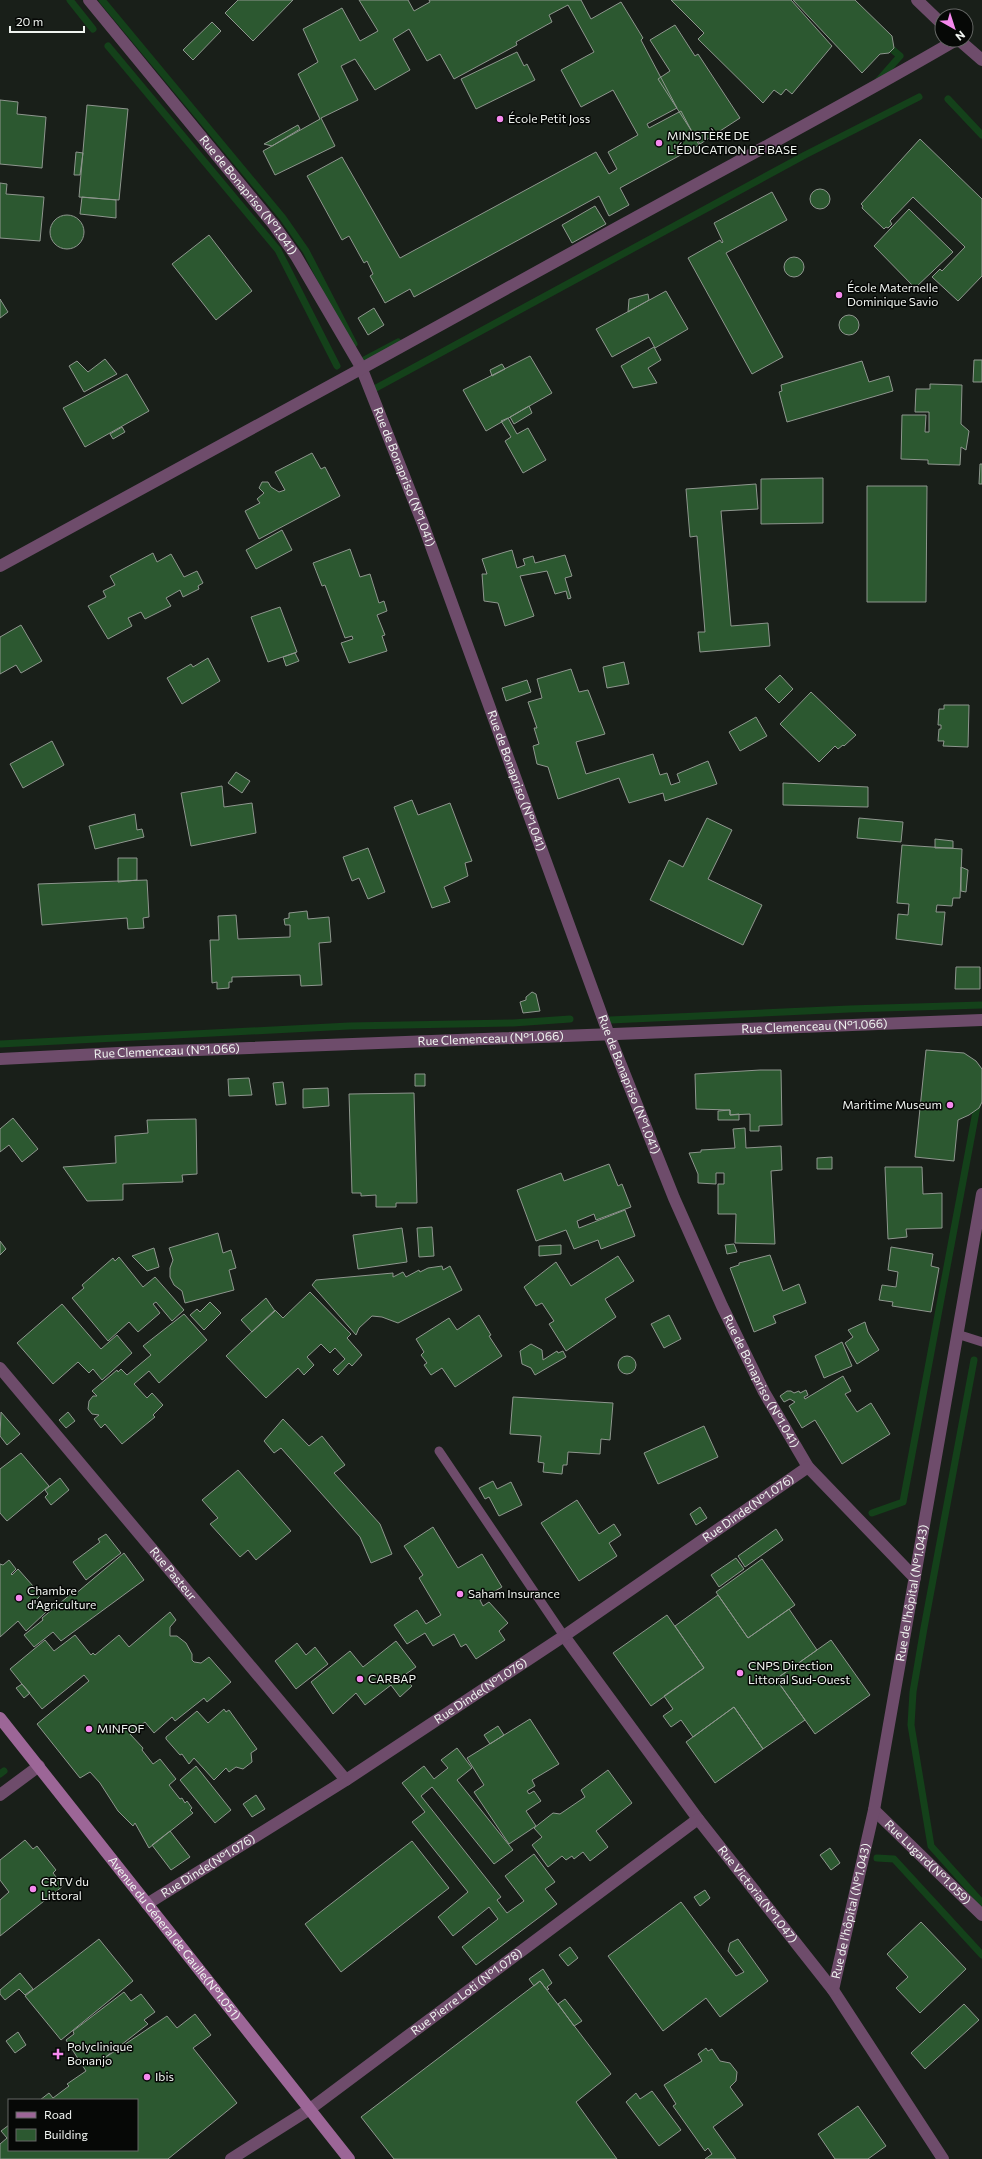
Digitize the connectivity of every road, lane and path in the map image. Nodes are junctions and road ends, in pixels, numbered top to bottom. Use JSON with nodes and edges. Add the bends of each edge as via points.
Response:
{"nodes":[{"id":1,"x":89,"y":0,"type":"edge"},
{"id":2,"x":917,"y":0,"type":"edge"},
{"id":3,"x":934,"y":16,"type":"edge"},
{"id":4,"x":942,"y":48,"type":"edge"},
{"id":5,"x":968,"y":48,"type":"edge"},
{"id":6,"x":982,"y":60,"type":"edge"},
{"id":7,"x":361,"y":367,"type":"junction"},
{"id":8,"x":0,"y":566,"type":"edge"},
{"id":9,"x":982,"y":1020,"type":"edge"},
{"id":10,"x":609,"y":1035,"type":"junction"},
{"id":11,"x":0,"y":1060,"type":"edge"},
{"id":12,"x":982,"y":1194,"type":"edge"},
{"id":13,"x":957,"y":1334,"type":"junction"},
{"id":14,"x":982,"y":1342,"type":"edge"},
{"id":15,"x":0,"y":1368,"type":"edge"},
{"id":16,"x":439,"y":1451,"type":"dead end"},
{"id":17,"x":808,"y":1467,"type":"junction"},
{"id":18,"x":915,"y":1578,"type":"junction"},
{"id":19,"x":564,"y":1636,"type":"junction"},
{"id":20,"x":0,"y":1718,"type":"edge"},
{"id":21,"x":39,"y":1766,"type":"junction"},
{"id":22,"x":346,"y":1780,"type":"junction"},
{"id":23,"x":0,"y":1795,"type":"edge"},
{"id":24,"x":874,"y":1810,"type":"junction"},
{"id":25,"x":698,"y":1819,"type":"junction"},
{"id":26,"x":147,"y":1904,"type":"junction"},
{"id":27,"x":982,"y":1915,"type":"edge"},
{"id":28,"x":833,"y":1990,"type":"junction"},
{"id":29,"x":310,"y":2109,"type":"junction"},
{"id":30,"x":231,"y":2159,"type":"edge"},
{"id":31,"x":350,"y":2159,"type":"edge"},
{"id":32,"x":943,"y":2159,"type":"edge"}],
"edges":[{"from":1,"to":7,"type":"street","name":"Rue de Bonapriso (N°1.041)","via":[[274,225],[296,256]]},
{"from":2,"to":3,"type":"street"},
{"from":4,"to":7,"type":"street","via":[[490,300]]},
{"from":5,"to":6,"type":"street"},
{"from":7,"to":8,"type":"street"},
{"from":7,"to":10,"type":"street","name":"Rue de Bonapriso (N°1.041)","via":[[423,524]]},
{"from":9,"to":10,"type":"street","name":"Rue Clemenceau (N°1.066)"},
{"from":10,"to":11,"type":"street","name":"Rue Clemenceau (N°1.066)","via":[[119,1053]]},
{"from":10,"to":17,"type":"street","name":"Rue de Bonapriso (N°1.041)","via":[[674,1198],[722,1306],[764,1392]]},
{"from":12,"to":13,"type":"street","name":"Rue de l'hôpital (N°1.043)"},
{"from":13,"to":14,"type":"lane"},
{"from":13,"to":18,"type":"street","name":"Rue de l'hôpital (N°1.043)"},
{"from":15,"to":22,"type":"street","name":"Rue Pasteur"},
{"from":16,"to":19,"type":"lane"},
{"from":17,"to":18,"type":"street","name":"Rue de Bonapriso (N°1.041)"},
{"from":17,"to":19,"type":"street","name":"Rue Dinde(N°1.076)"},
{"from":18,"to":24,"type":"street","name":"Rue de l'hôpital (N°1.043)"},
{"from":19,"to":22,"type":"street","name":"Rue Dinde(N°1.076)"},
{"from":19,"to":25,"type":"street","name":"Rue Victoria(N°1.047)"},
{"from":20,"to":21,"type":"main road","name":"Avenue du Géneral de Gaulle(N°1.051)"},
{"from":21,"to":23,"type":"street"},
{"from":21,"to":26,"type":"main road","name":"Avenue du Géneral de Gaulle(N°1.051)"},
{"from":22,"to":26,"type":"street","name":"Rue Dinde(N°1.076)"},
{"from":24,"to":27,"type":"street","name":"Rue Lugard(N°1.059)"},
{"from":24,"to":28,"type":"street","name":"Rue de l'hôpital (N°1.043)"},
{"from":25,"to":28,"type":"street","name":"Rue Victoria(N°1.047)"},
{"from":25,"to":29,"type":"street","name":"Rue Pierre Loti (N°1.078)"},
{"from":26,"to":29,"type":"main road","name":"Avenue du Géneral de Gaulle(N°1.051)"},
{"from":28,"to":32,"type":"street","name":"Rue Victoria(N°1.047)"},
{"from":29,"to":30,"type":"street","name":"Rue Pierre Loti (N°1.078)"},
{"from":29,"to":31,"type":"main road","name":"Avenue du Géneral de Gaulle(N°1.051)"}]}
